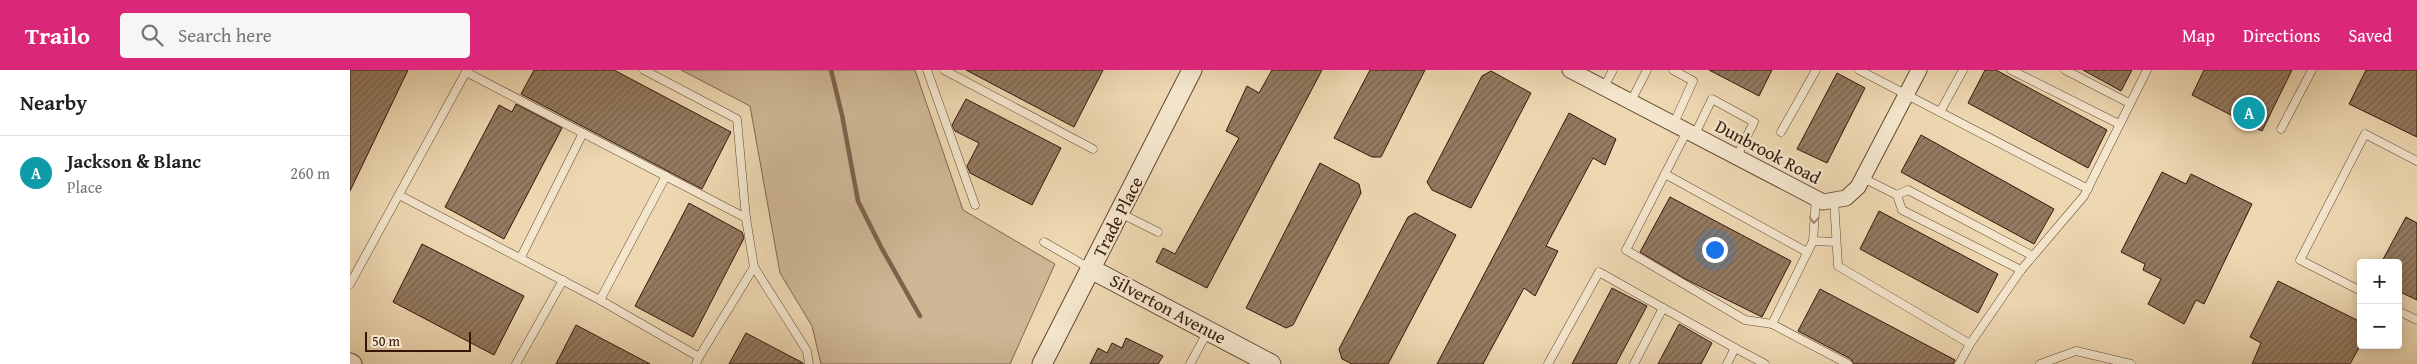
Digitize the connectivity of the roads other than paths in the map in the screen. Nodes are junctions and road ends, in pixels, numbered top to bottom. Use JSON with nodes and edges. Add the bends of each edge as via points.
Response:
{"nodes":[{"id":1,"x":644,"y":70,"type":"edge"},
{"id":2,"x":927,"y":70,"type":"edge"},
{"id":3,"x":944,"y":70,"type":"edge"},
{"id":4,"x":1570,"y":70,"type":"edge"},
{"id":5,"x":1613,"y":70,"type":"edge"},
{"id":6,"x":1647,"y":70,"type":"edge"},
{"id":7,"x":1673,"y":70,"type":"edge"},
{"id":8,"x":1816,"y":70,"type":"edge"},
{"id":9,"x":1859,"y":70,"type":"edge"},
{"id":10,"x":1919,"y":70,"type":"edge"},
{"id":11,"x":1963,"y":70,"type":"edge"},
{"id":12,"x":2011,"y":70,"type":"edge"},
{"id":13,"x":2065,"y":70,"type":"edge"},
{"id":14,"x":2147,"y":70,"type":"edge"},
{"id":15,"x":2312,"y":70,"type":"edge"},
{"id":16,"x":466,"y":71,"type":"edge"},
{"id":17,"x":1190,"y":71,"type":"edge"},
{"id":18,"x":1604,"y":87,"type":"junction"},
{"id":19,"x":1906,"y":94,"type":"junction"},
{"id":20,"x":1631,"y":101,"type":"junction"},
{"id":21,"x":2129,"y":103,"type":"junction"},
{"id":22,"x":1940,"y":112,"type":"junction"},
{"id":23,"x":1674,"y":123,"type":"junction"},
{"id":24,"x":2119,"y":124,"type":"junction"},
{"id":25,"x":2281,"y":129,"type":"dead end"},
{"id":26,"x":1781,"y":132,"type":"dead end"},
{"id":27,"x":583,"y":133,"type":"junction"},
{"id":28,"x":1691,"y":133,"type":"junction"},
{"id":29,"x":1093,"y":149,"type":"dead end"},
{"id":30,"x":1736,"y":156,"type":"junction"},
{"id":31,"x":2417,"y":161,"type":"edge"},
{"id":32,"x":1665,"y":174,"type":"junction"},
{"id":33,"x":666,"y":176,"type":"junction"},
{"id":34,"x":1863,"y":178,"type":"junction"},
{"id":35,"x":2088,"y":189,"type":"junction"},
{"id":36,"x":399,"y":195,"type":"junction"},
{"id":37,"x":1897,"y":195,"type":"junction"},
{"id":38,"x":1816,"y":198,"type":"junction"},
{"id":39,"x":1834,"y":200,"type":"junction"},
{"id":40,"x":975,"y":205,"type":"dead end"},
{"id":41,"x":1120,"y":213,"type":"junction"},
{"id":42,"x":746,"y":218,"type":"junction"},
{"id":43,"x":1158,"y":232,"type":"dead end"},
{"id":44,"x":1813,"y":241,"type":"junction"},
{"id":45,"x":1044,"y":242,"type":"dead end"},
{"id":46,"x":1836,"y":242,"type":"junction"},
{"id":47,"x":1807,"y":252,"type":"junction"},
{"id":48,"x":2033,"y":256,"type":"junction"},
{"id":49,"x":521,"y":257,"type":"junction"},
{"id":50,"x":754,"y":267,"type":"junction"},
{"id":51,"x":1091,"y":269,"type":"junction"},
{"id":52,"x":2021,"y":270,"type":"junction"},
{"id":53,"x":563,"y":280,"type":"junction"},
{"id":54,"x":350,"y":284,"type":"edge"},
{"id":55,"x":2357,"y":289,"type":"edge"},
{"id":56,"x":600,"y":300,"type":"junction"},
{"id":57,"x":1663,"y":308,"type":"junction"},
{"id":58,"x":2402,"y":313,"type":"edge"},
{"id":59,"x":2417,"y":320,"type":"edge"},
{"id":60,"x":1772,"y":324,"type":"junction"},
{"id":61,"x":1208,"y":331,"type":"junction"},
{"id":62,"x":1970,"y":344,"type":"junction"},
{"id":63,"x":1735,"y":348,"type":"junction"},
{"id":64,"x":698,"y":361,"type":"edge"},
{"id":65,"x":516,"y":364,"type":"edge"},
{"id":66,"x":809,"y":364,"type":"edge"},
{"id":67,"x":1042,"y":364,"type":"edge"},
{"id":68,"x":1190,"y":364,"type":"edge"},
{"id":69,"x":1271,"y":364,"type":"edge"},
{"id":70,"x":1548,"y":364,"type":"edge"},
{"id":71,"x":1634,"y":364,"type":"edge"},
{"id":72,"x":1727,"y":364,"type":"edge"},
{"id":73,"x":1765,"y":364,"type":"edge"},
{"id":74,"x":1848,"y":364,"type":"edge"},
{"id":75,"x":1959,"y":364,"type":"edge"},
{"id":76,"x":2040,"y":364,"type":"edge"},
{"id":77,"x":2131,"y":364,"type":"edge"}],
"edges":[{"from":1,"to":42,"type":"lane","via":[[737,119]]},
{"from":2,"to":40,"type":"lane"},
{"from":3,"to":29,"type":"lane"},
{"from":4,"to":18,"type":"street","name":"Dunbrook Road"},
{"from":5,"to":18,"type":"lane"},
{"from":6,"to":20,"type":"lane"},
{"from":7,"to":23,"type":"lane","via":[[1693,81]]},
{"from":8,"to":26,"type":"lane"},
{"from":9,"to":19,"type":"lane"},
{"from":10,"to":19,"type":"street","name":"Dunbrook Road"},
{"from":11,"to":22,"type":"lane"},
{"from":12,"to":24,"type":"lane"},
{"from":13,"to":21,"type":"lane"},
{"from":14,"to":21,"type":"lane"},
{"from":15,"to":25,"type":"lane"},
{"from":16,"to":27,"type":"lane"},
{"from":16,"to":36,"type":"lane"},
{"from":17,"to":41,"type":"street","name":"Trade Place"},
{"from":18,"to":20,"type":"street","name":"Dunbrook Road"},
{"from":19,"to":22,"type":"lane"},
{"from":19,"to":34,"type":"street","name":"Dunbrook Road"},
{"from":20,"to":23,"type":"street","name":"Dunbrook Road"},
{"from":21,"to":24,"type":"lane"},
{"from":22,"to":35,"type":"lane"},
{"from":23,"to":28,"type":"street","name":"Dunbrook Road"},
{"from":24,"to":35,"type":"lane"},
{"from":27,"to":33,"type":"lane"},
{"from":27,"to":49,"type":"lane"},
{"from":28,"to":30,"type":"street","name":"Dunbrook Road"},
{"from":28,"to":30,"type":"lane","via":[[1712,99],[1754,122]]},
{"from":28,"to":32,"type":"lane"},
{"from":30,"to":38,"type":"street","name":"Dunbrook Road"},
{"from":31,"to":55,"type":"lane","via":[[2365,134],[2300,260]]},
{"from":32,"to":47,"type":"lane"},
{"from":32,"to":60,"type":"lane","via":[[1626,250],[1746,320]]},
{"from":33,"to":42,"type":"lane"},
{"from":33,"to":56,"type":"lane"},
{"from":34,"to":37,"type":"lane"},
{"from":34,"to":39,"type":"street","name":"Dunbrook Road","via":[[1846,198]]},
{"from":35,"to":48,"type":"lane"},
{"from":36,"to":49,"type":"lane"},
{"from":36,"to":54,"type":"lane"},
{"from":37,"to":48,"type":"lane","via":[[1908,190]]},
{"from":37,"to":52,"type":"lane","via":[[1902,210]]},
{"from":38,"to":39,"type":"street","name":"Dunbrook Road","via":[[1824,202]]},
{"from":38,"to":44,"type":"lane","one_way":true},
{"from":39,"to":46,"type":"lane"},
{"from":41,"to":43,"type":"lane"},
{"from":41,"to":51,"type":"street","name":"Trade Place"},
{"from":42,"to":50,"type":"lane"},
{"from":44,"to":46,"type":"lane"},
{"from":44,"to":47,"type":"lane"},
{"from":45,"to":51,"type":"lane"},
{"from":46,"to":62,"type":"lane","via":[[1838,266]]},
{"from":47,"to":60,"type":"lane"},
{"from":48,"to":52,"type":"lane"},
{"from":49,"to":53,"type":"lane"},
{"from":50,"to":64,"type":"lane"},
{"from":50,"to":66,"type":"lane","via":[[807,351]]},
{"from":51,"to":61,"type":"street","name":"Silverton Avenue"},
{"from":51,"to":67,"type":"street","name":"Trade Place"},
{"from":52,"to":62,"type":"lane"},
{"from":53,"to":56,"type":"lane"},
{"from":53,"to":65,"type":"lane"},
{"from":56,"to":64,"type":"lane"},
{"from":57,"to":63,"type":"lane"},
{"from":57,"to":70,"type":"lane","via":[[1599,272]]},
{"from":57,"to":71,"type":"lane"},
{"from":58,"to":59,"type":"lane"},
{"from":60,"to":74,"type":"lane"},
{"from":61,"to":68,"type":"lane"},
{"from":61,"to":69,"type":"street","name":"Silverton Avenue"},
{"from":62,"to":75,"type":"lane"},
{"from":63,"to":72,"type":"lane"},
{"from":63,"to":73,"type":"lane"},
{"from":76,"to":77,"type":"lane","via":[[2076,351]]}]}
